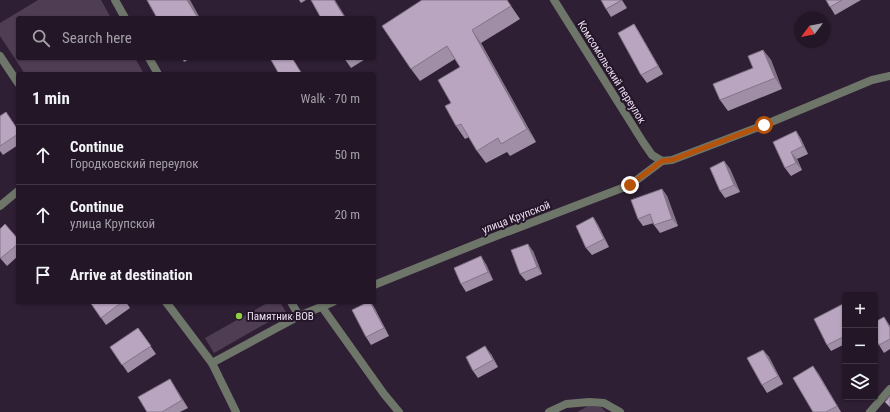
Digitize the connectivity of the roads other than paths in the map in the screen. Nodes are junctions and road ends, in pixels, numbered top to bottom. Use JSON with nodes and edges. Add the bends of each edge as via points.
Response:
{"nodes":[{"id":1,"x":115,"y":0,"type":"edge"},
{"id":2,"x":554,"y":0,"type":"edge"},
{"id":3,"x":124,"y":16,"type":"edge"},
{"id":4,"x":0,"y":56,"type":"edge"},
{"id":5,"x":149,"y":60,"type":"edge"},
{"id":6,"x":157,"y":72,"type":"edge"},
{"id":7,"x":890,"y":76,"type":"edge"},
{"id":8,"x":16,"y":80,"type":"edge"},
{"id":9,"x":662,"y":161,"type":"junction"},
{"id":10,"x":16,"y":193,"type":"edge"},
{"id":11,"x":0,"y":206,"type":"edge"},
{"id":12,"x":376,"y":285,"type":"edge"},
{"id":13,"x":168,"y":304,"type":"edge"},
{"id":14,"x":292,"y":304,"type":"edge"},
{"id":15,"x":329,"y":304,"type":"edge"},
{"id":16,"x":322,"y":307,"type":"junction"},
{"id":17,"x":299,"y":316,"type":"junction"},
{"id":18,"x":212,"y":363,"type":"junction"},
{"id":19,"x":890,"y":389,"type":"edge"},
{"id":20,"x":236,"y":412,"type":"edge"},
{"id":21,"x":399,"y":412,"type":"edge"},
{"id":22,"x":549,"y":412,"type":"edge"},
{"id":23,"x":620,"y":412,"type":"edge"},
{"id":24,"x":870,"y":412,"type":"edge"}],
"edges":[{"from":1,"to":3,"type":"street"},
{"from":2,"to":9,"type":"street","name":"Комсомольский переулок","via":[[652,155]]},
{"from":4,"to":8,"type":"street"},
{"from":5,"to":6,"type":"street"},
{"from":7,"to":9,"type":"street","via":[[872,80],[672,160]]},
{"from":9,"to":12,"type":"street","name":"улица Крупской","via":[[630,185]]},
{"from":10,"to":11,"type":"street"},
{"from":13,"to":18,"type":"street"},
{"from":14,"to":17,"type":"street"},
{"from":15,"to":16,"type":"street"},
{"from":16,"to":17,"type":"street"},
{"from":16,"to":21,"type":"street"},
{"from":17,"to":18,"type":"street"},
{"from":18,"to":20,"type":"street"},
{"from":19,"to":24,"type":"street"},
{"from":22,"to":23,"type":"street","via":[[566,404],[589,402],[604,403]]}]}
